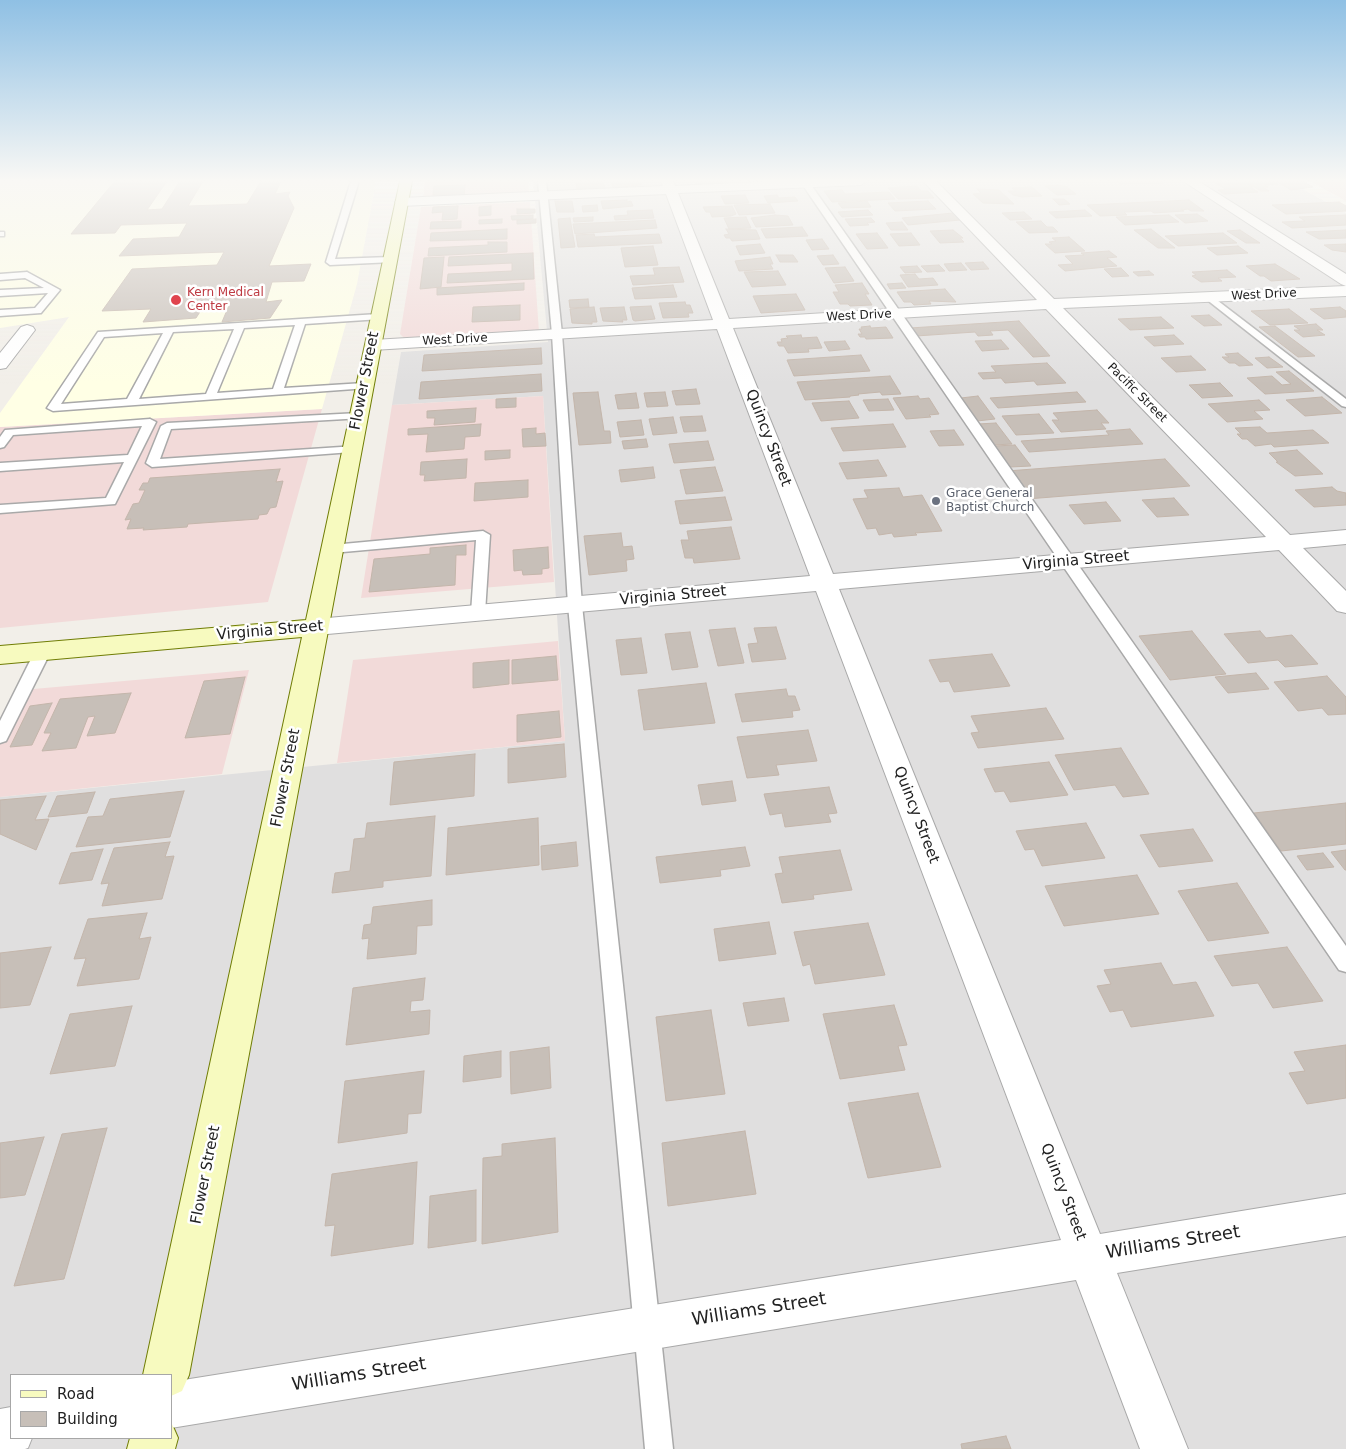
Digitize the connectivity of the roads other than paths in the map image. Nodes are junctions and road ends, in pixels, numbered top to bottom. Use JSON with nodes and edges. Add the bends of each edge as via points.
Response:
{"nodes":[{"id":1,"x":334,"y":249,"type":"edge"},
{"id":2,"x":392,"y":249,"type":"edge"},
{"id":3,"x":549,"y":249,"type":"edge"},
{"id":4,"x":694,"y":249,"type":"edge"},
{"id":5,"x":851,"y":249,"type":"edge"},
{"id":6,"x":996,"y":249,"type":"edge"},
{"id":7,"x":1294,"y":249,"type":"edge"},
{"id":8,"x":390,"y":260,"type":"junction"},
{"id":9,"x":0,"y":277,"type":"edge"},
{"id":10,"x":1346,"y":282,"type":"edge"},
{"id":11,"x":55,"y":290,"type":"junction"},
{"id":12,"x":1346,"y":291,"type":"edge"},
{"id":13,"x":0,"y":293,"type":"edge"},
{"id":14,"x":1209,"y":297,"type":"junction"},
{"id":15,"x":1050,"y":304,"type":"junction"},
{"id":16,"x":0,"y":313,"type":"edge"},
{"id":17,"x":896,"y":313,"type":"junction"},
{"id":18,"x":378,"y":317,"type":"junction"},
{"id":19,"x":302,"y":322,"type":"junction"},
{"id":20,"x":723,"y":324,"type":"junction"},
{"id":21,"x":240,"y":325,"type":"junction"},
{"id":22,"x":170,"y":329,"type":"junction"},
{"id":23,"x":557,"y":334,"type":"junction"},
{"id":24,"x":0,"y":335,"type":"edge"},
{"id":25,"x":373,"y":345,"type":"junction"},
{"id":26,"x":0,"y":364,"type":"edge"},
{"id":27,"x":364,"y":386,"type":"junction"},
{"id":28,"x":277,"y":392,"type":"junction"},
{"id":29,"x":210,"y":397,"type":"junction"},
{"id":30,"x":130,"y":402,"type":"junction"},
{"id":31,"x":1346,"y":404,"type":"edge"},
{"id":32,"x":359,"y":416,"type":"junction"},
{"id":33,"x":0,"y":445,"type":"edge"},
{"id":34,"x":352,"y":448,"type":"junction"},
{"id":35,"x":132,"y":458,"type":"junction"},
{"id":36,"x":0,"y":467,"type":"edge"},
{"id":37,"x":0,"y":509,"type":"edge"},
{"id":38,"x":1346,"y":537,"type":"edge"},
{"id":39,"x":1285,"y":543,"type":"junction"},
{"id":40,"x":332,"y":549,"type":"junction"},
{"id":41,"x":1068,"y":562,"type":"junction"},
{"id":42,"x":825,"y":583,"type":"junction"},
{"id":43,"x":575,"y":605,"type":"junction"},
{"id":44,"x":1346,"y":605,"type":"edge"},
{"id":45,"x":478,"y":613,"type":"junction"},
{"id":46,"x":316,"y":627,"type":"junction"},
{"id":47,"x":43,"y":651,"type":"junction"},
{"id":48,"x":0,"y":655,"type":"edge"},
{"id":49,"x":0,"y":737,"type":"edge"},
{"id":50,"x":1346,"y":963,"type":"edge"},
{"id":51,"x":1346,"y":1215,"type":"edge"},
{"id":52,"x":1089,"y":1257,"type":"junction"},
{"id":53,"x":647,"y":1328,"type":"junction"},
{"id":54,"x":166,"y":1374,"type":"edge"},
{"id":55,"x":172,"y":1405,"type":"edge"},
{"id":56,"x":658,"y":1449,"type":"edge"},
{"id":57,"x":1164,"y":1449,"type":"edge"}],
"edges":[{"from":1,"to":8,"type":"lane","via":[[330,262]]},
{"from":2,"to":8,"type":"street","name":"Flower Street"},
{"from":3,"to":23,"type":"lane"},
{"from":4,"to":20,"type":"street","name":"Quincy Street"},
{"from":5,"to":17,"type":"lane"},
{"from":6,"to":15,"type":"street","name":"Pacific Street"},
{"from":7,"to":10,"type":"street"},
{"from":8,"to":18,"type":"street","name":"Flower Street"},
{"from":9,"to":11,"type":"lane","via":[[27,275]]},
{"from":11,"to":13,"type":"lane"},
{"from":11,"to":16,"type":"lane","via":[[38,311]]},
{"from":12,"to":14,"type":"street","name":"West Drive"},
{"from":14,"to":15,"type":"street","name":"West Drive"},
{"from":14,"to":31,"type":"lane"},
{"from":15,"to":17,"type":"street","name":"West Drive"},
{"from":15,"to":39,"type":"street","name":"Pacific Street"},
{"from":17,"to":20,"type":"street","name":"West Drive"},
{"from":17,"to":41,"type":"lane"},
{"from":18,"to":19,"type":"lane"},
{"from":18,"to":25,"type":"street","name":"Flower Street"},
{"from":19,"to":21,"type":"lane"},
{"from":19,"to":28,"type":"lane"},
{"from":20,"to":23,"type":"street","name":"West Drive"},
{"from":20,"to":42,"type":"street","name":"Quincy Street"},
{"from":21,"to":22,"type":"lane"},
{"from":21,"to":29,"type":"lane"},
{"from":22,"to":30,"type":"lane"},
{"from":22,"to":30,"type":"lane","via":[[101,334],[53,408]]},
{"from":23,"to":25,"type":"street","name":"West Drive"},
{"from":23,"to":43,"type":"lane"},
{"from":24,"to":26,"type":"street","via":[[27,330]]},
{"from":25,"to":27,"type":"street","name":"Flower Street"},
{"from":27,"to":28,"type":"lane"},
{"from":27,"to":32,"type":"street","name":"Flower Street"},
{"from":28,"to":29,"type":"lane"},
{"from":29,"to":30,"type":"lane"},
{"from":32,"to":34,"type":"street","name":"Flower Street"},
{"from":32,"to":34,"type":"lane","via":[[167,426],[152,463]]},
{"from":33,"to":35,"type":"lane","via":[[9,432],[150,422]]},
{"from":34,"to":40,"type":"street","name":"Flower Street"},
{"from":35,"to":36,"type":"lane"},
{"from":35,"to":37,"type":"lane","via":[[111,501]]},
{"from":38,"to":39,"type":"street","name":"Virginia Street"},
{"from":39,"to":41,"type":"street","name":"Virginia Street"},
{"from":39,"to":44,"type":"street","name":"Pacific Street"},
{"from":40,"to":45,"type":"lane","via":[[482,535]]},
{"from":40,"to":46,"type":"street","name":"Flower Street"},
{"from":41,"to":42,"type":"street","name":"Virginia Street"},
{"from":41,"to":50,"type":"lane"},
{"from":42,"to":43,"type":"street","name":"Virginia Street"},
{"from":42,"to":52,"type":"street","name":"Quincy Street"},
{"from":43,"to":45,"type":"street","name":"Virginia Street"},
{"from":43,"to":53,"type":"lane"},
{"from":45,"to":46,"type":"street","name":"Virginia Street"},
{"from":46,"to":47,"type":"street","name":"Virginia Street"},
{"from":46,"to":54,"type":"street","name":"Flower Street"},
{"from":47,"to":48,"type":"street","name":"Virginia Street"},
{"from":47,"to":49,"type":"lane"},
{"from":51,"to":52,"type":"street","name":"Williams Street"},
{"from":52,"to":53,"type":"street","name":"Williams Street"},
{"from":52,"to":57,"type":"street","name":"Quincy Street"},
{"from":53,"to":55,"type":"street","name":"Williams Street"},
{"from":53,"to":56,"type":"lane"}]}
